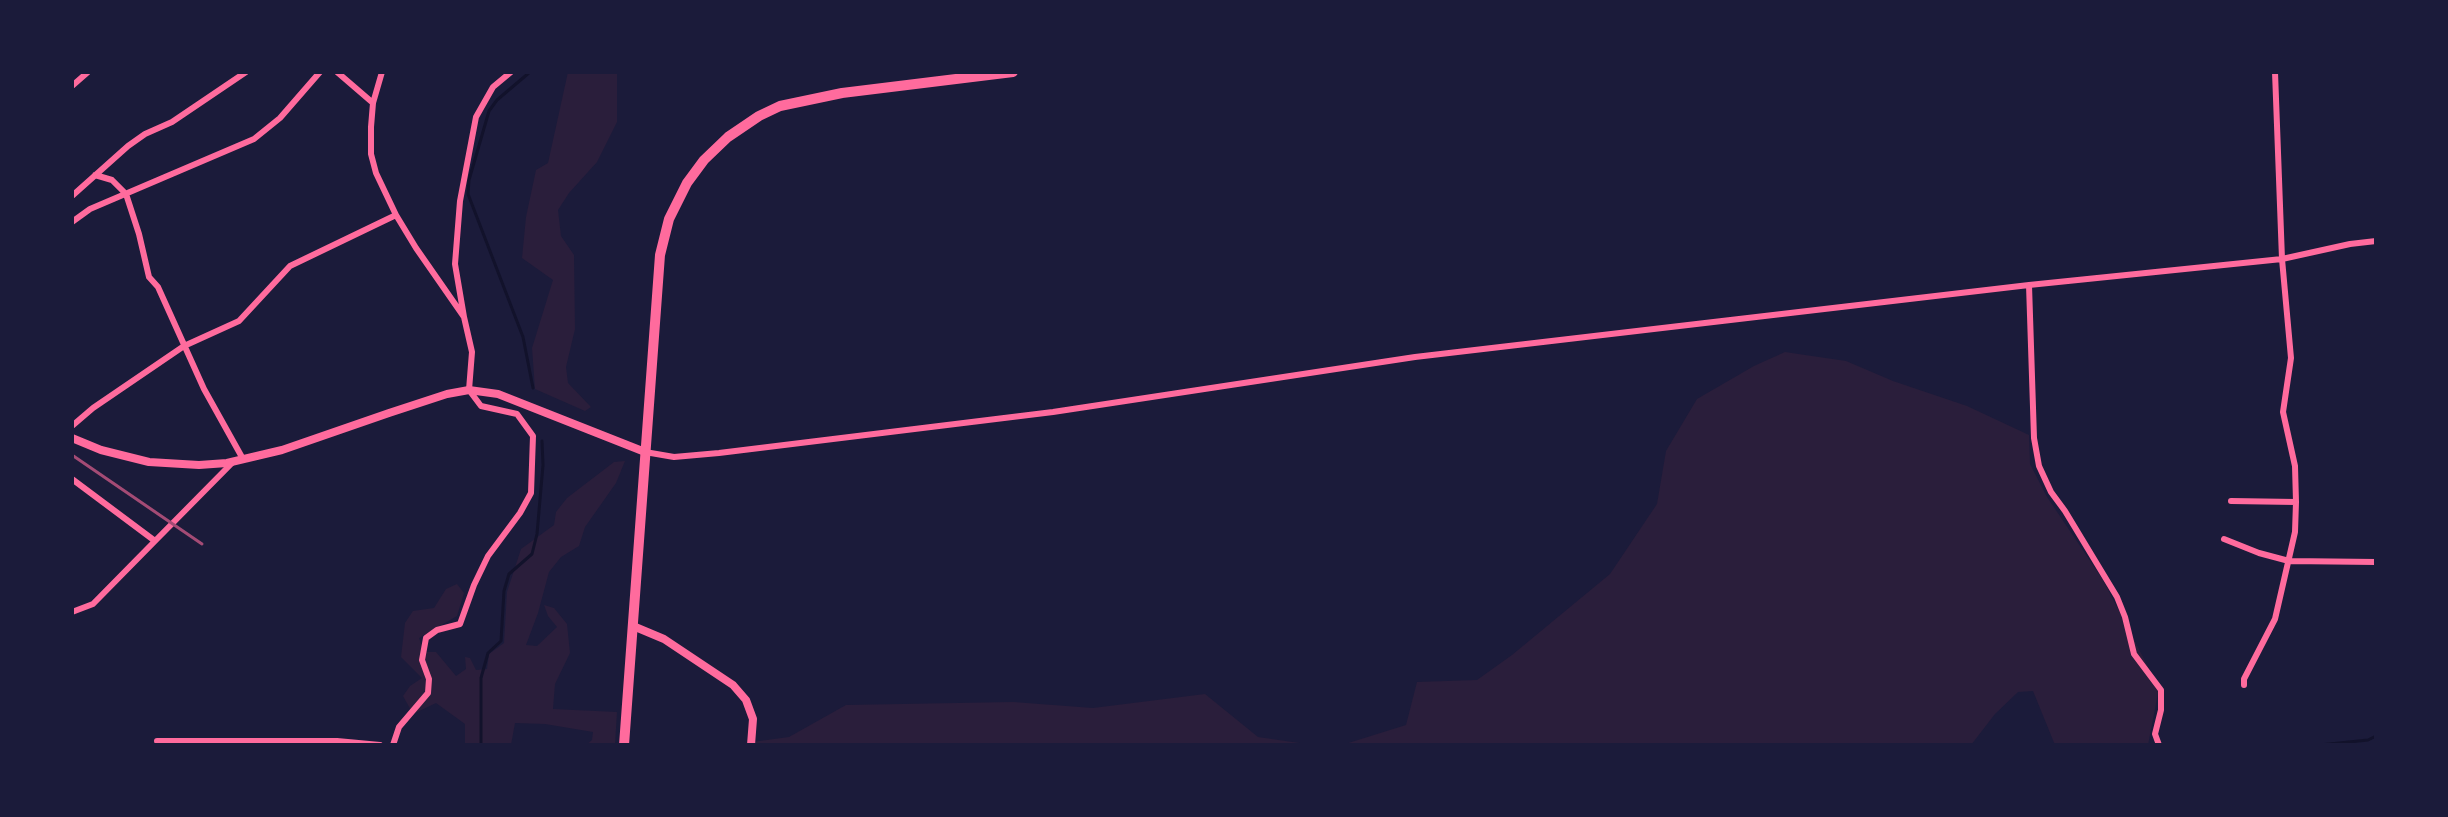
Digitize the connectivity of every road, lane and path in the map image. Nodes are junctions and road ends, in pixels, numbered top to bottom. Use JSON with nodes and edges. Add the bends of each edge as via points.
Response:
{"nodes":[{"id":1,"x":88,"y":72,"type":"edge"},
{"id":2,"x":246,"y":72,"type":"edge"},
{"id":3,"x":320,"y":72,"type":"edge"},
{"id":4,"x":337,"y":72,"type":"edge"},
{"id":5,"x":382,"y":72,"type":"edge"},
{"id":6,"x":511,"y":72,"type":"edge"},
{"id":7,"x":1013,"y":72,"type":"edge"},
{"id":8,"x":2275,"y":72,"type":"edge"},
{"id":9,"x":72,"y":86,"type":"edge"},
{"id":10,"x":373,"y":102,"type":"junction"},
{"id":11,"x":95,"y":175,"type":"junction"},
{"id":12,"x":126,"y":194,"type":"junction"},
{"id":13,"x":72,"y":196,"type":"edge"},
{"id":14,"x":396,"y":215,"type":"junction"},
{"id":15,"x":72,"y":222,"type":"edge"},
{"id":16,"x":2376,"y":241,"type":"edge"},
{"id":17,"x":2282,"y":260,"type":"junction"},
{"id":18,"x":2029,"y":285,"type":"junction"},
{"id":19,"x":464,"y":317,"type":"junction"},
{"id":20,"x":184,"y":346,"type":"junction"},
{"id":21,"x":469,"y":390,"type":"junction"},
{"id":22,"x":72,"y":426,"type":"edge"},
{"id":23,"x":72,"y":438,"type":"edge"},
{"id":24,"x":645,"y":452,"type":"junction"},
{"id":25,"x":243,"y":459,"type":"junction"},
{"id":26,"x":233,"y":461,"type":"junction"},
{"id":27,"x":72,"y":479,"type":"edge"},
{"id":28,"x":2231,"y":501,"type":"dead end"},
{"id":29,"x":2296,"y":502,"type":"junction"},
{"id":30,"x":2224,"y":539,"type":"dead end"},
{"id":31,"x":155,"y":541,"type":"junction"},
{"id":32,"x":2289,"y":561,"type":"junction"},
{"id":33,"x":2376,"y":562,"type":"edge"},
{"id":34,"x":72,"y":612,"type":"edge"},
{"id":35,"x":633,"y":626,"type":"junction"},
{"id":36,"x":2244,"y":685,"type":"dead end"},
{"id":37,"x":157,"y":741,"type":"dead end"},
{"id":38,"x":251,"y":742,"type":"edge"},
{"id":39,"x":169,"y":743,"type":"edge"},
{"id":40,"x":380,"y":745,"type":"edge"},
{"id":41,"x":393,"y":745,"type":"edge"},
{"id":42,"x":624,"y":745,"type":"edge"},
{"id":43,"x":751,"y":745,"type":"edge"},
{"id":44,"x":2159,"y":745,"type":"edge"}],
"edges":[{"from":1,"to":9,"type":"street"},
{"from":2,"to":11,"type":"street","via":[[172,122],[145,134]]},
{"from":3,"to":12,"type":"street","via":[[280,118],[254,139]]},
{"from":4,"to":10,"type":"street"},
{"from":5,"to":10,"type":"street"},
{"from":6,"to":19,"type":"street","via":[[493,87],[476,117],[462,190],[455,264]]},
{"from":7,"to":24,"type":"main road","via":[[842,93],[780,106],[741,127],[712,153],[680,197],[662,243]]},
{"from":8,"to":17,"type":"street"},
{"from":10,"to":14,"type":"street","via":[[371,154]]},
{"from":11,"to":12,"type":"street","via":[[112,180]]},
{"from":11,"to":13,"type":"street"},
{"from":12,"to":15,"type":"street","via":[[90,209]]},
{"from":12,"to":20,"type":"street","via":[[149,277],[158,287]]},
{"from":14,"to":19,"type":"street"},
{"from":14,"to":20,"type":"street","via":[[290,266],[239,321]]},
{"from":16,"to":17,"type":"street","via":[[2350,243]]},
{"from":17,"to":18,"type":"street"},
{"from":17,"to":29,"type":"street","via":[[2291,358],[2283,412],[2295,466]]},
{"from":18,"to":24,"type":"street","via":[[1415,357],[1053,412],[719,453],[674,457]]},
{"from":18,"to":44,"type":"street","via":[[2034,438],[2039,466],[2117,597],[2126,616],[2134,654],[2161,690],[2156,734]]},
{"from":19,"to":21,"type":"street","via":[[472,352]]},
{"from":20,"to":22,"type":"street"},
{"from":20,"to":25,"type":"street"},
{"from":21,"to":24,"type":"street","via":[[498,394]]},
{"from":21,"to":25,"type":"street"},
{"from":21,"to":41,"type":"street","via":[[481,406],[517,414],[533,435],[531,493],[488,556],[460,624],[437,630],[426,638],[422,660],[429,678],[428,693],[399,727]]},
{"from":23,"to":26,"type":"street","via":[[149,462],[199,465]]},
{"from":24,"to":35,"type":"main road"},
{"from":25,"to":26,"type":"street"},
{"from":26,"to":31,"type":"street"},
{"from":27,"to":31,"type":"street"},
{"from":28,"to":29,"type":"street"},
{"from":29,"to":32,"type":"street"},
{"from":30,"to":32,"type":"street"},
{"from":31,"to":34,"type":"street","via":[[93,604]]},
{"from":32,"to":33,"type":"street"},
{"from":32,"to":36,"type":"street","via":[[2275,619]]},
{"from":35,"to":42,"type":"main road"},
{"from":35,"to":43,"type":"street","via":[[664,639],[733,685],[746,700],[753,719]]},
{"from":37,"to":39,"type":"street"},
{"from":38,"to":39,"type":"street"},
{"from":38,"to":40,"type":"street"}]}
